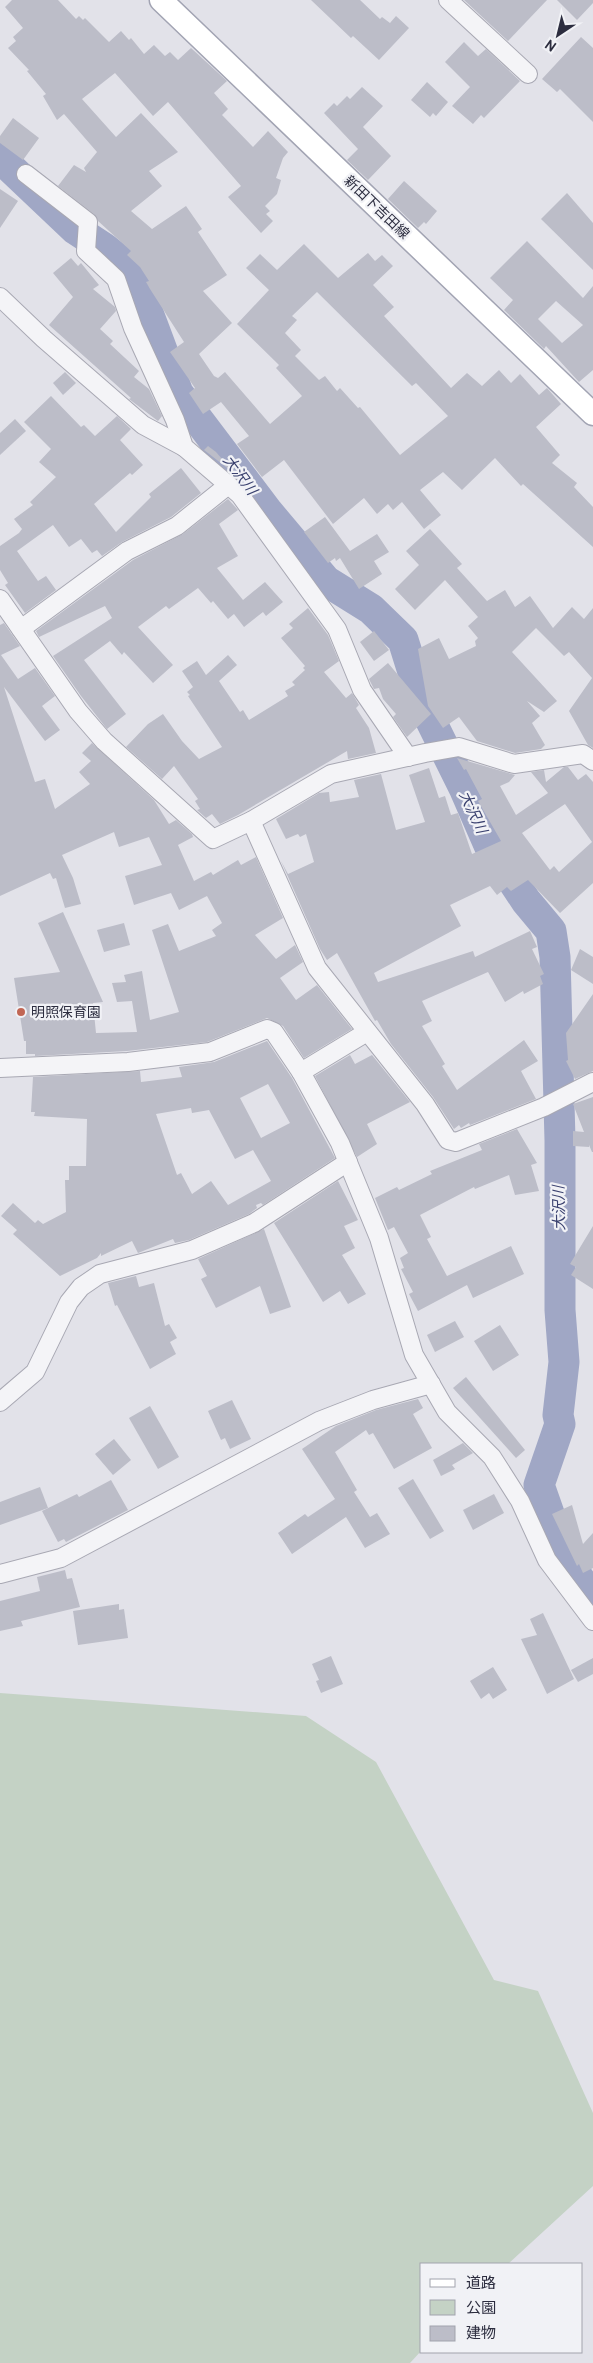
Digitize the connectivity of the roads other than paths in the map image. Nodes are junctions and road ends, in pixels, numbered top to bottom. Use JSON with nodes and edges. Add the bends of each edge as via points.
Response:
{"nodes":[{"id":1,"x":161,"y":0,"type":"edge"},
{"id":2,"x":448,"y":0,"type":"edge"},
{"id":3,"x":528,"y":74,"type":"dead end"},
{"id":4,"x":26,"y":174,"type":"dead end"},
{"id":5,"x":0,"y":297,"type":"edge"},
{"id":6,"x":593,"y":414,"type":"edge"},
{"id":7,"x":184,"y":447,"type":"junction"},
{"id":8,"x":227,"y":486,"type":"junction"},
{"id":9,"x":0,"y":599,"type":"edge"},
{"id":10,"x":21,"y":629,"type":"junction"},
{"id":11,"x":416,"y":755,"type":"junction"},
{"id":12,"x":593,"y":761,"type":"edge"},
{"id":13,"x":251,"y":821,"type":"junction"},
{"id":14,"x":367,"y":1032,"type":"junction"},
{"id":15,"x":0,"y":1068,"type":"edge"},
{"id":16,"x":301,"y":1072,"type":"junction"},
{"id":17,"x":586,"y":1087,"type":"edge"},
{"id":18,"x":348,"y":1162,"type":"junction"},
{"id":19,"x":431,"y":1384,"type":"junction"},
{"id":20,"x":0,"y":1402,"type":"edge"},
{"id":21,"x":0,"y":1574,"type":"edge"},
{"id":22,"x":593,"y":1621,"type":"edge"}],
"edges":[{"from":1,"to":6,"type":"main road","name":"新田下吉田線"},
{"from":2,"to":3,"type":"street"},
{"from":4,"to":7,"type":"street","via":[[88,222],[86,251],[116,279],[133,328]]},
{"from":5,"to":7,"type":"street","via":[[143,425]]},
{"from":7,"to":8,"type":"street"},
{"from":8,"to":10,"type":"street","via":[[177,526],[127,551]]},
{"from":8,"to":11,"type":"street","via":[[240,495],[337,629],[362,690]]},
{"from":9,"to":10,"type":"street"},
{"from":10,"to":13,"type":"street","via":[[78,711],[104,741],[199,829],[213,839]]},
{"from":11,"to":12,"type":"street","via":[[459,747],[514,764],[583,754]]},
{"from":11,"to":13,"type":"street","via":[[331,774]]},
{"from":13,"to":14,"type":"street","via":[[317,968]]},
{"from":14,"to":16,"type":"street"},
{"from":14,"to":17,"type":"street","via":[[425,1104],[448,1140],[456,1142]]},
{"from":15,"to":16,"type":"street","via":[[128,1062],[210,1052],[267,1029],[274,1032]]},
{"from":16,"to":18,"type":"street"},
{"from":18,"to":19,"type":"street","via":[[379,1238],[414,1355]]},
{"from":18,"to":20,"type":"street","via":[[254,1223],[192,1250],[100,1274],[81,1287],[69,1302],[35,1372]]},
{"from":19,"to":21,"type":"street","via":[[382,1397],[319,1421],[61,1558]]},
{"from":19,"to":22,"type":"street","via":[[447,1412],[492,1457],[520,1501],[547,1560]]}]}
